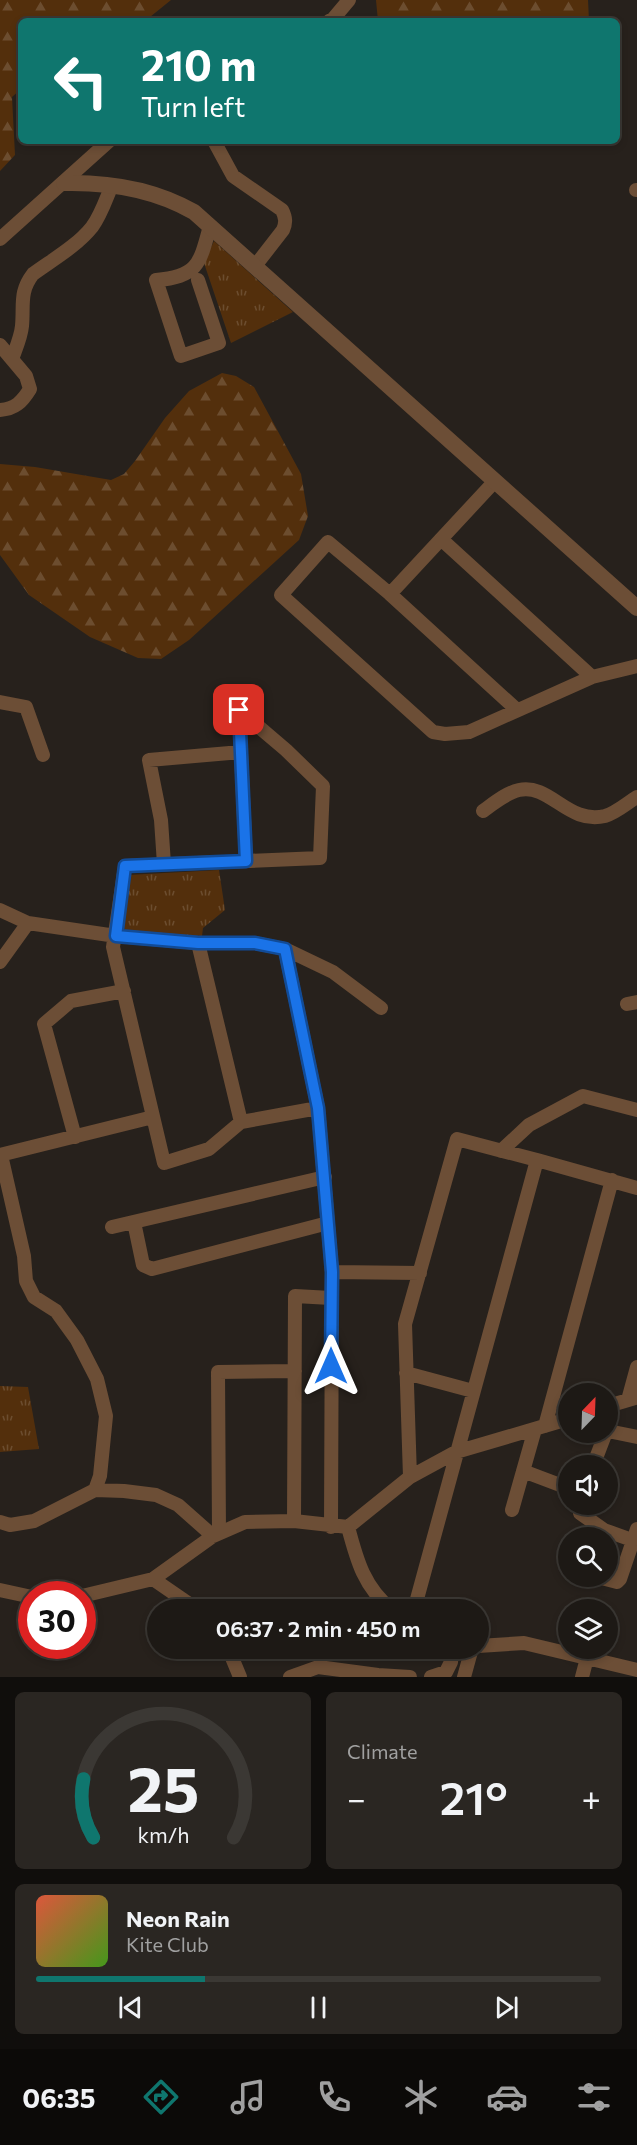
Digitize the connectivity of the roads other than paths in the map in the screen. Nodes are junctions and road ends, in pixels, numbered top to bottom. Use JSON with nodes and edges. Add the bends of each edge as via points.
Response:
{"nodes":[{"id":1,"x":349,"y":0,"type":"edge"},
{"id":2,"x":334,"y":18,"type":"edge"},
{"id":3,"x":106,"y":144,"type":"edge"},
{"id":4,"x":216,"y":144,"type":"edge"},
{"id":5,"x":64,"y":183,"type":"junction"},
{"id":6,"x":112,"y":185,"type":"junction"},
{"id":7,"x":210,"y":226,"type":"junction"},
{"id":8,"x":0,"y":239,"type":"edge"},
{"id":9,"x":255,"y":266,"type":"junction"},
{"id":10,"x":198,"y":280,"type":"dead end"},
{"id":11,"x":0,"y":345,"type":"edge"},
{"id":12,"x":12,"y":359,"type":"junction"},
{"id":13,"x":0,"y":410,"type":"edge"},
{"id":14,"x":495,"y":481,"type":"junction"},
{"id":15,"x":441,"y":539,"type":"junction"},
{"id":16,"x":390,"y":594,"type":"junction"},
{"id":17,"x":637,"y":608,"type":"edge"},
{"id":18,"x":637,"y":666,"type":"edge"},
{"id":19,"x":592,"y":677,"type":"junction"},
{"id":20,"x":0,"y":702,"type":"edge"},
{"id":21,"x":517,"y":710,"type":"junction"},
{"id":22,"x":241,"y":752,"type":"junction"},
{"id":23,"x":43,"y":755,"type":"dead end"},
{"id":24,"x":637,"y":797,"type":"edge"},
{"id":25,"x":483,"y":812,"type":"dead end"},
{"id":26,"x":246,"y":861,"type":"junction"},
{"id":27,"x":164,"y":864,"type":"junction"},
{"id":28,"x":0,"y":910,"type":"edge"},
{"id":29,"x":28,"y":923,"type":"junction"},
{"id":30,"x":116,"y":936,"type":"junction"},
{"id":31,"x":198,"y":943,"type":"junction"},
{"id":32,"x":285,"y":949,"type":"junction"},
{"id":33,"x":0,"y":962,"type":"edge"},
{"id":34,"x":124,"y":991,"type":"junction"},
{"id":35,"x":381,"y":1008,"type":"dead end"},
{"id":36,"x":318,"y":1108,"type":"junction"},
{"id":37,"x":637,"y":1110,"type":"edge"},
{"id":38,"x":153,"y":1117,"type":"junction"},
{"id":39,"x":241,"y":1122,"type":"junction"},
{"id":40,"x":75,"y":1137,"type":"junction"},
{"id":41,"x":501,"y":1150,"type":"junction"},
{"id":42,"x":0,"y":1155,"type":"edge"},
{"id":43,"x":537,"y":1160,"type":"junction"},
{"id":44,"x":325,"y":1177,"type":"junction"},
{"id":45,"x":612,"y":1180,"type":"junction"},
{"id":46,"x":637,"y":1188,"type":"edge"},
{"id":47,"x":134,"y":1222,"type":"junction"},
{"id":48,"x":328,"y":1223,"type":"junction"},
{"id":49,"x":112,"y":1227,"type":"dead end"},
{"id":50,"x":332,"y":1272,"type":"junction"},
{"id":51,"x":420,"y":1273,"type":"junction"},
{"id":52,"x":332,"y":1298,"type":"junction"},
{"id":53,"x":637,"y":1367,"type":"edge"},
{"id":54,"x":295,"y":1371,"type":"junction"},
{"id":55,"x":406,"y":1372,"type":"junction"},
{"id":56,"x":473,"y":1390,"type":"junction"},
{"id":57,"x":633,"y":1399,"type":"edge"},
{"id":58,"x":618,"y":1403,"type":"edge"},
{"id":59,"x":558,"y":1422,"type":"edge"},
{"id":60,"x":540,"y":1428,"type":"junction"},
{"id":61,"x":618,"y":1434,"type":"edge"},
{"id":62,"x":637,"y":1437,"type":"edge"},
{"id":63,"x":456,"y":1452,"type":"junction"},
{"id":64,"x":523,"y":1471,"type":"junction"},
{"id":65,"x":410,"y":1477,"type":"junction"},
{"id":66,"x":558,"y":1484,"type":"edge"},
{"id":67,"x":95,"y":1490,"type":"junction"},
{"id":68,"x":512,"y":1510,"type":"dead end"},
{"id":69,"x":579,"y":1515,"type":"edge"},
{"id":70,"x":588,"y":1515,"type":"edge"},
{"id":71,"x":294,"y":1521,"type":"junction"},
{"id":72,"x":0,"y":1522,"type":"edge"},
{"id":73,"x":331,"y":1527,"type":"junction"},
{"id":74,"x":348,"y":1527,"type":"junction"},
{"id":75,"x":575,"y":1527,"type":"dead end"},
{"id":76,"x":216,"y":1534,"type":"junction"},
{"id":77,"x":635,"y":1534,"type":"edge"},
{"id":78,"x":153,"y":1580,"type":"junction"},
{"id":79,"x":618,"y":1581,"type":"edge"},
{"id":80,"x":0,"y":1590,"type":"edge"},
{"id":81,"x":18,"y":1593,"type":"edge"},
{"id":82,"x":96,"y":1593,"type":"edge"},
{"id":83,"x":182,"y":1599,"type":"edge"},
{"id":84,"x":379,"y":1599,"type":"edge"},
{"id":85,"x":417,"y":1599,"type":"edge"},
{"id":86,"x":489,"y":1645,"type":"edge"},
{"id":87,"x":558,"y":1651,"type":"edge"},
{"id":88,"x":233,"y":1659,"type":"edge"},
{"id":89,"x":452,"y":1659,"type":"edge"},
{"id":90,"x":469,"y":1659,"type":"edge"},
{"id":91,"x":587,"y":1659,"type":"edge"},
{"id":92,"x":591,"y":1659,"type":"edge"},
{"id":93,"x":637,"y":1670,"type":"edge"},
{"id":94,"x":240,"y":1677,"type":"edge"},
{"id":95,"x":290,"y":1677,"type":"edge"},
{"id":96,"x":410,"y":1677,"type":"edge"},
{"id":97,"x":431,"y":1677,"type":"edge"},
{"id":98,"x":464,"y":1677,"type":"edge"},
{"id":99,"x":582,"y":1677,"type":"edge"}],
"edges":[{"from":1,"to":2,"type":"street"},
{"from":3,"to":5,"type":"street"},
{"from":4,"to":9,"type":"street","via":[[233,176],[282,210],[285,217],[283,230]]},
{"from":5,"to":6,"type":"street"},
{"from":5,"to":8,"type":"street"},
{"from":6,"to":7,"type":"street","via":[[177,202]]},
{"from":6,"to":12,"type":"street","via":[[93,226],[27,281],[20,337]]},
{"from":7,"to":9,"type":"street"},
{"from":7,"to":10,"type":"street","via":[[199,261],[190,272],[175,279],[156,280],[181,356],[219,343]]},
{"from":9,"to":14,"type":"street"},
{"from":11,"to":12,"type":"street"},
{"from":12,"to":13,"type":"street","via":[[26,376],[30,389],[19,404]]},
{"from":14,"to":15,"type":"street"},
{"from":14,"to":17,"type":"street"},
{"from":15,"to":16,"type":"street"},
{"from":15,"to":19,"type":"street"},
{"from":16,"to":21,"type":"street"},
{"from":16,"to":21,"type":"street","via":[[328,542],[281,595],[433,732],[469,732]]},
{"from":18,"to":19,"type":"street"},
{"from":19,"to":21,"type":"street"},
{"from":20,"to":23,"type":"street","via":[[26,707]]},
{"from":22,"to":26,"type":"street"},
{"from":22,"to":26,"type":"street","via":[[239,710],[323,786],[320,858]]},
{"from":22,"to":27,"type":"street","via":[[149,760],[161,820]]},
{"from":24,"to":25,"type":"street","via":[[607,816],[593,818],[580,816],[533,790],[520,790],[504,796]]},
{"from":26,"to":27,"type":"street"},
{"from":27,"to":30,"type":"street","via":[[125,866]]},
{"from":28,"to":29,"type":"street"},
{"from":29,"to":30,"type":"street"},
{"from":29,"to":33,"type":"street"},
{"from":30,"to":31,"type":"street"},
{"from":30,"to":34,"type":"street","via":[[114,947]]},
{"from":31,"to":32,"type":"street","via":[[255,943]]},
{"from":31,"to":39,"type":"street"},
{"from":32,"to":35,"type":"street","via":[[333,972]]},
{"from":32,"to":36,"type":"street"},
{"from":34,"to":38,"type":"street"},
{"from":34,"to":40,"type":"street","via":[[71,1001],[44,1024]]},
{"from":36,"to":39,"type":"street"},
{"from":36,"to":44,"type":"street"},
{"from":37,"to":41,"type":"street","via":[[583,1096],[529,1125]]},
{"from":38,"to":39,"type":"street","via":[[164,1163],[209,1149]]},
{"from":38,"to":40,"type":"street"},
{"from":40,"to":42,"type":"street"},
{"from":41,"to":43,"type":"street"},
{"from":41,"to":51,"type":"street","via":[[457,1139]]},
{"from":42,"to":67,"type":"street","via":[[24,1256],[26,1281],[34,1297],[56,1311],[98,1379],[106,1416]]},
{"from":43,"to":45,"type":"street"},
{"from":43,"to":56,"type":"street"},
{"from":44,"to":47,"type":"street"},
{"from":44,"to":48,"type":"street"},
{"from":45,"to":46,"type":"street"},
{"from":45,"to":60,"type":"street"},
{"from":47,"to":48,"type":"street","via":[[143,1265],[152,1269]]},
{"from":47,"to":49,"type":"street"},
{"from":48,"to":50,"type":"street"},
{"from":50,"to":51,"type":"street"},
{"from":50,"to":52,"type":"street"},
{"from":51,"to":55,"type":"street","via":[[405,1324]]},
{"from":52,"to":54,"type":"street","via":[[295,1296]]},
{"from":52,"to":73,"type":"street"},
{"from":53,"to":57,"type":"street"},
{"from":54,"to":71,"type":"street"},
{"from":54,"to":76,"type":"street","via":[[218,1372]]},
{"from":55,"to":56,"type":"street"},
{"from":55,"to":65,"type":"street"},
{"from":56,"to":63,"type":"street"},
{"from":57,"to":58,"type":"street"},
{"from":59,"to":60,"type":"street"},
{"from":60,"to":63,"type":"street"},
{"from":60,"to":64,"type":"street"},
{"from":61,"to":62,"type":"street"},
{"from":63,"to":65,"type":"street"},
{"from":63,"to":85,"type":"street"},
{"from":64,"to":66,"type":"street"},
{"from":64,"to":68,"type":"street"},
{"from":65,"to":74,"type":"street"},
{"from":67,"to":72,"type":"street","via":[[34,1521],[10,1525]]},
{"from":67,"to":76,"type":"street","via":[[156,1495],[178,1505]]},
{"from":69,"to":75,"type":"street"},
{"from":70,"to":77,"type":"street","via":[[604,1530]]},
{"from":71,"to":73,"type":"street"},
{"from":71,"to":76,"type":"street","via":[[245,1522]]},
{"from":73,"to":74,"type":"street"},
{"from":74,"to":84,"type":"street","via":[[359,1567]]},
{"from":76,"to":78,"type":"street"},
{"from":77,"to":79,"type":"street"},
{"from":78,"to":82,"type":"street"},
{"from":78,"to":83,"type":"street"},
{"from":80,"to":81,"type":"street"},
{"from":86,"to":87,"type":"street","via":[[524,1643]]},
{"from":88,"to":94,"type":"street"},
{"from":89,"to":97,"type":"street","via":[[446,1672]]},
{"from":90,"to":98,"type":"street"},
{"from":91,"to":99,"type":"street"},
{"from":92,"to":93,"type":"street"},
{"from":95,"to":96,"type":"street","via":[[318,1667]]}]}
